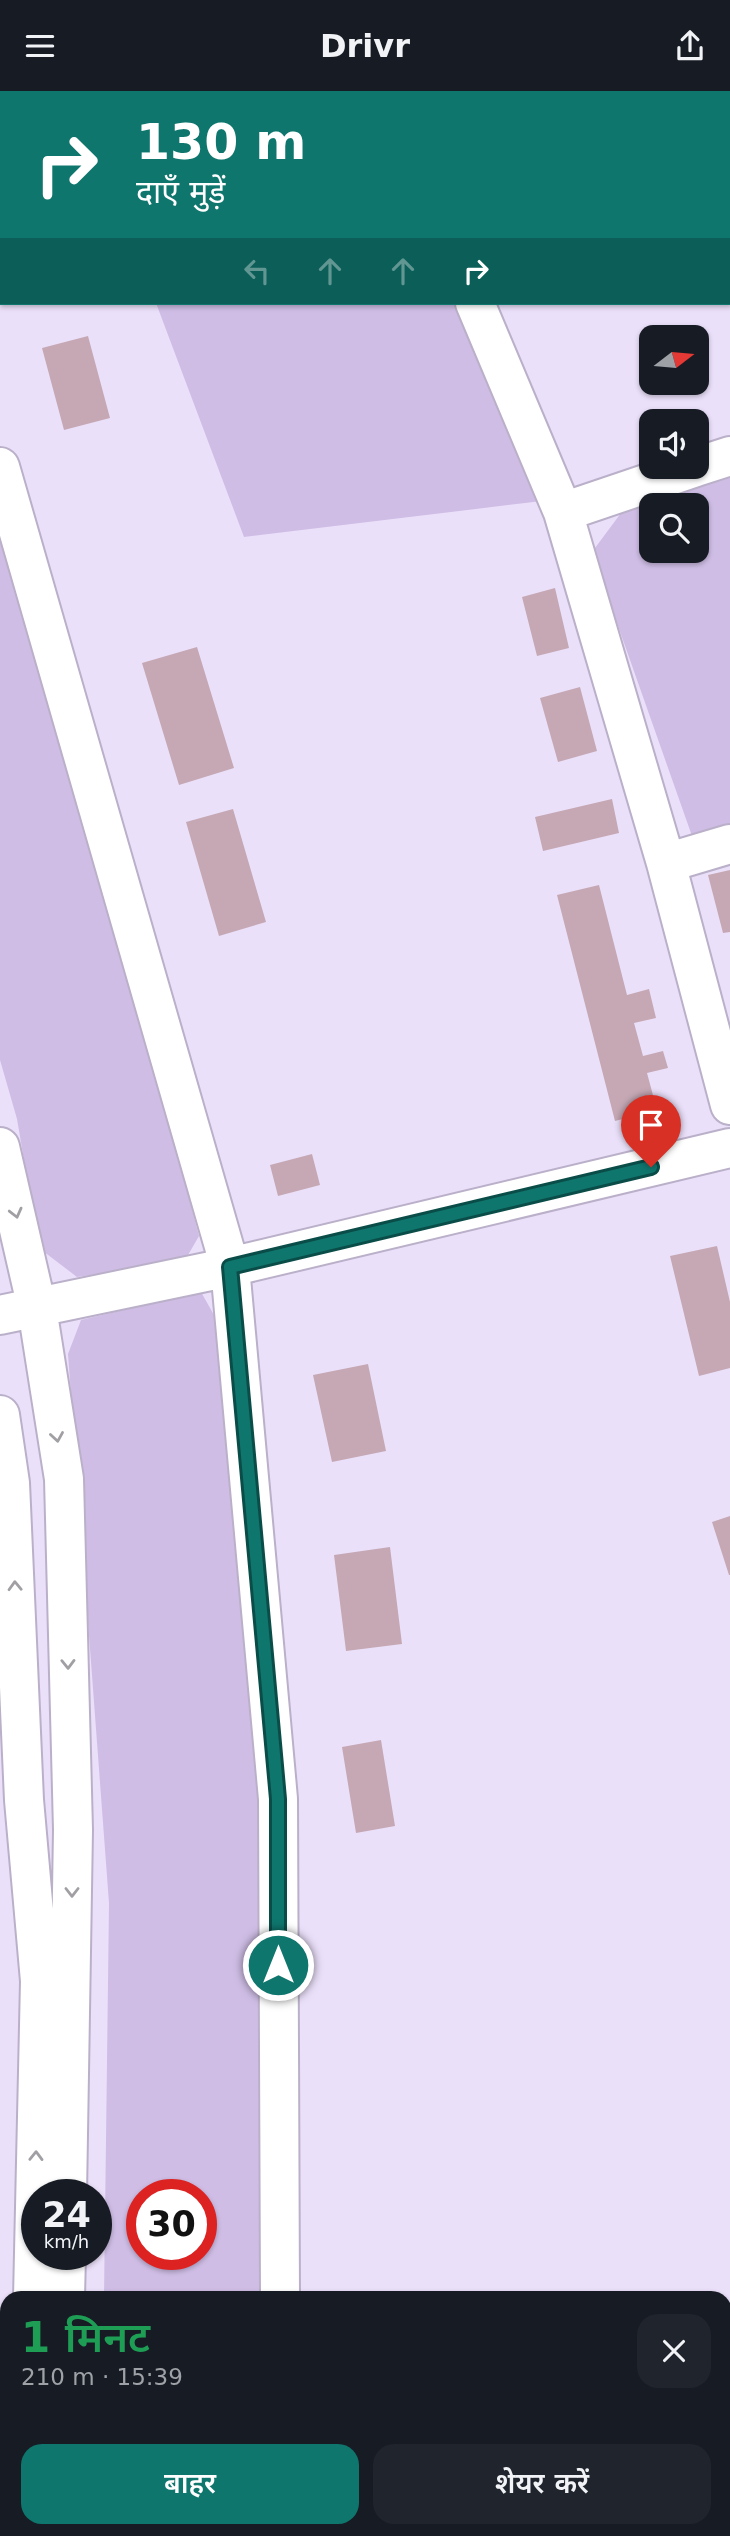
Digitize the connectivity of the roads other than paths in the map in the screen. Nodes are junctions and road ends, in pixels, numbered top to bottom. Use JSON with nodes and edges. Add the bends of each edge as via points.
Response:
{"nodes":[{"id":1,"x":476,"y":305,"type":"edge"},
{"id":2,"x":730,"y":456,"type":"edge"},
{"id":3,"x":709,"y":463,"type":"edge"},
{"id":4,"x":0,"y":467,"type":"edge"},
{"id":5,"x":661,"y":479,"type":"edge"},
{"id":6,"x":563,"y":512,"type":"junction"},
{"id":7,"x":730,"y":844,"type":"edge"},
{"id":8,"x":666,"y":863,"type":"junction"},
{"id":9,"x":730,"y":1105,"type":"edge"},
{"id":10,"x":0,"y":1147,"type":"edge"},
{"id":11,"x":730,"y":1148,"type":"edge"},
{"id":12,"x":230,"y":1267,"type":"junction"},
{"id":13,"x":37,"y":1308,"type":"junction"},
{"id":14,"x":0,"y":1315,"type":"edge"},
{"id":15,"x":0,"y":1415,"type":"edge"},
{"id":16,"x":70,"y":1755,"type":"junction"},
{"id":17,"x":22,"y":1758,"type":"junction"},
{"id":18,"x":12,"y":1801,"type":"edge"},
{"id":19,"x":67,"y":2179,"type":"edge"},
{"id":20,"x":66,"y":2270,"type":"edge"},
{"id":21,"x":33,"y":2291,"type":"edge"},
{"id":22,"x":65,"y":2291,"type":"edge"},
{"id":23,"x":279,"y":2291,"type":"edge"}],
"edges":[{"from":1,"to":6,"type":"street"},
{"from":2,"to":3,"type":"street"},
{"from":4,"to":12,"type":"street"},
{"from":5,"to":6,"type":"street"},
{"from":6,"to":8,"type":"street"},
{"from":7,"to":8,"type":"street"},
{"from":8,"to":9,"type":"street"},
{"from":10,"to":13,"type":"street","one_way":true},
{"from":11,"to":12,"type":"street"},
{"from":12,"to":13,"type":"street"},
{"from":12,"to":23,"type":"street","via":[[278,1799]]},
{"from":13,"to":14,"type":"street"},
{"from":13,"to":16,"type":"street","one_way":true,"via":[[64,1479]]},
{"from":17,"to":15,"type":"street","one_way":true,"via":[[10,1483]]},
{"from":16,"to":17,"type":"street"},
{"from":16,"to":19,"type":"street","one_way":true},
{"from":17,"to":18,"type":"street"},
{"from":21,"to":18,"type":"street","one_way":true,"via":[[40,1981]]},
{"from":20,"to":22,"type":"street"}]}
